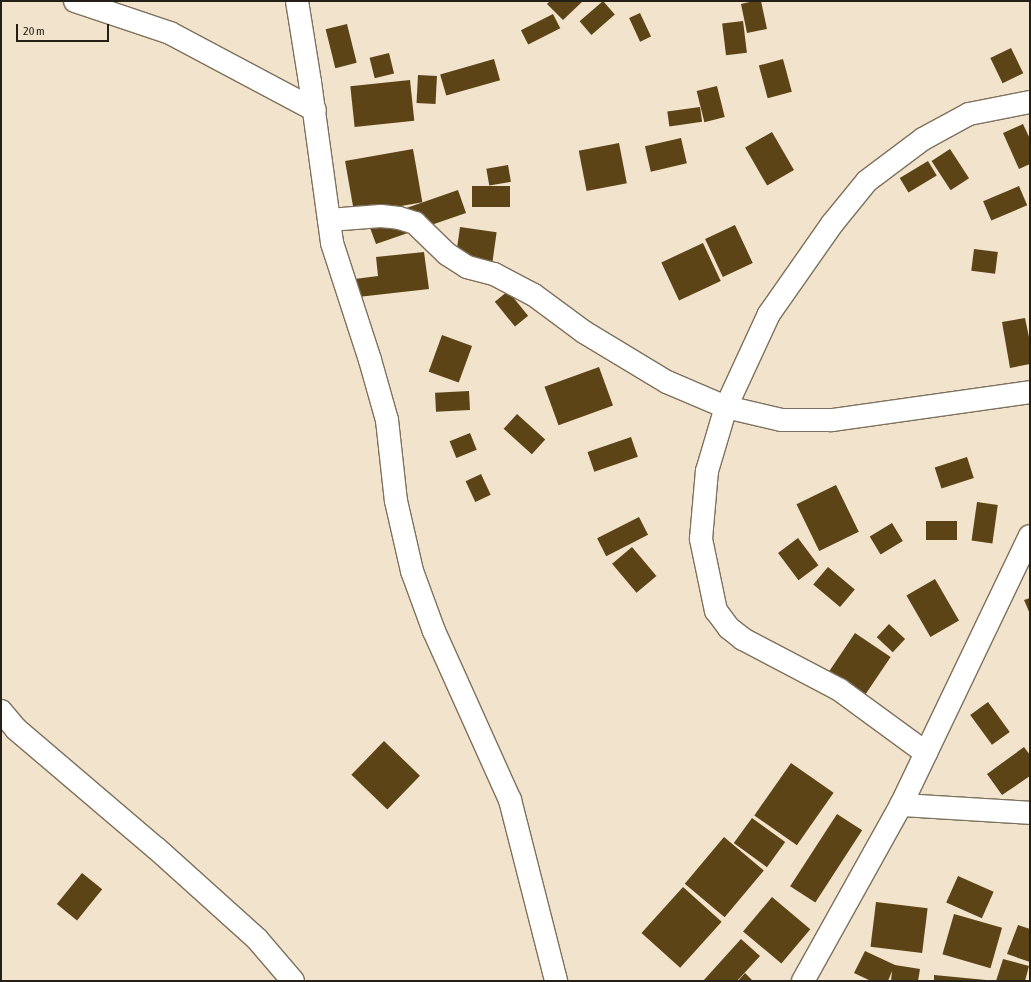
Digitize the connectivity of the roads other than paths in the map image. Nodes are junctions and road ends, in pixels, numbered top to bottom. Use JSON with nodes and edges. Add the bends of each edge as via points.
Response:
{"nodes":[{"id":1,"x":75,"y":1,"type":"edge"},
{"id":2,"x":297,"y":1,"type":"edge"},
{"id":3,"x":1030,"y":102,"type":"edge"},
{"id":4,"x":314,"y":110,"type":"junction"},
{"id":5,"x":329,"y":220,"type":"junction"},
{"id":6,"x":1030,"y":392,"type":"edge"},
{"id":7,"x":726,"y":407,"type":"junction"},
{"id":8,"x":1030,"y":536,"type":"edge"},
{"id":9,"x":1,"y":711,"type":"edge"},
{"id":10,"x":926,"y":754,"type":"junction"},
{"id":11,"x":901,"y":805,"type":"junction"},
{"id":12,"x":1030,"y":813,"type":"edge"},
{"id":13,"x":292,"y":981,"type":"edge"},
{"id":14,"x":556,"y":981,"type":"edge"},
{"id":15,"x":803,"y":981,"type":"edge"}],
"edges":[{"from":1,"to":4,"type":"street","via":[[170,33]]},
{"from":2,"to":4,"type":"street"},
{"from":3,"to":7,"type":"street","via":[[969,114],[923,139],[867,181],[832,224],[769,314]]},
{"from":4,"to":5,"type":"street"},
{"from":5,"to":7,"type":"street","via":[[381,216],[414,223],[447,254],[467,268],[494,274],[534,295],[584,332],[667,382]]},
{"from":5,"to":14,"type":"street","via":[[332,243],[387,420],[396,500],[412,571],[434,631],[510,800]]},
{"from":6,"to":7,"type":"street","via":[[832,420],[782,420]]},
{"from":7,"to":10,"type":"street","via":[[707,471],[701,539],[716,611],[729,628],[743,638],[840,690]]},
{"from":8,"to":10,"type":"street"},
{"from":9,"to":13,"type":"street","via":[[16,729],[156,848],[256,940]]},
{"from":10,"to":11,"type":"street"},
{"from":11,"to":12,"type":"street"},
{"from":11,"to":15,"type":"street"}]}
